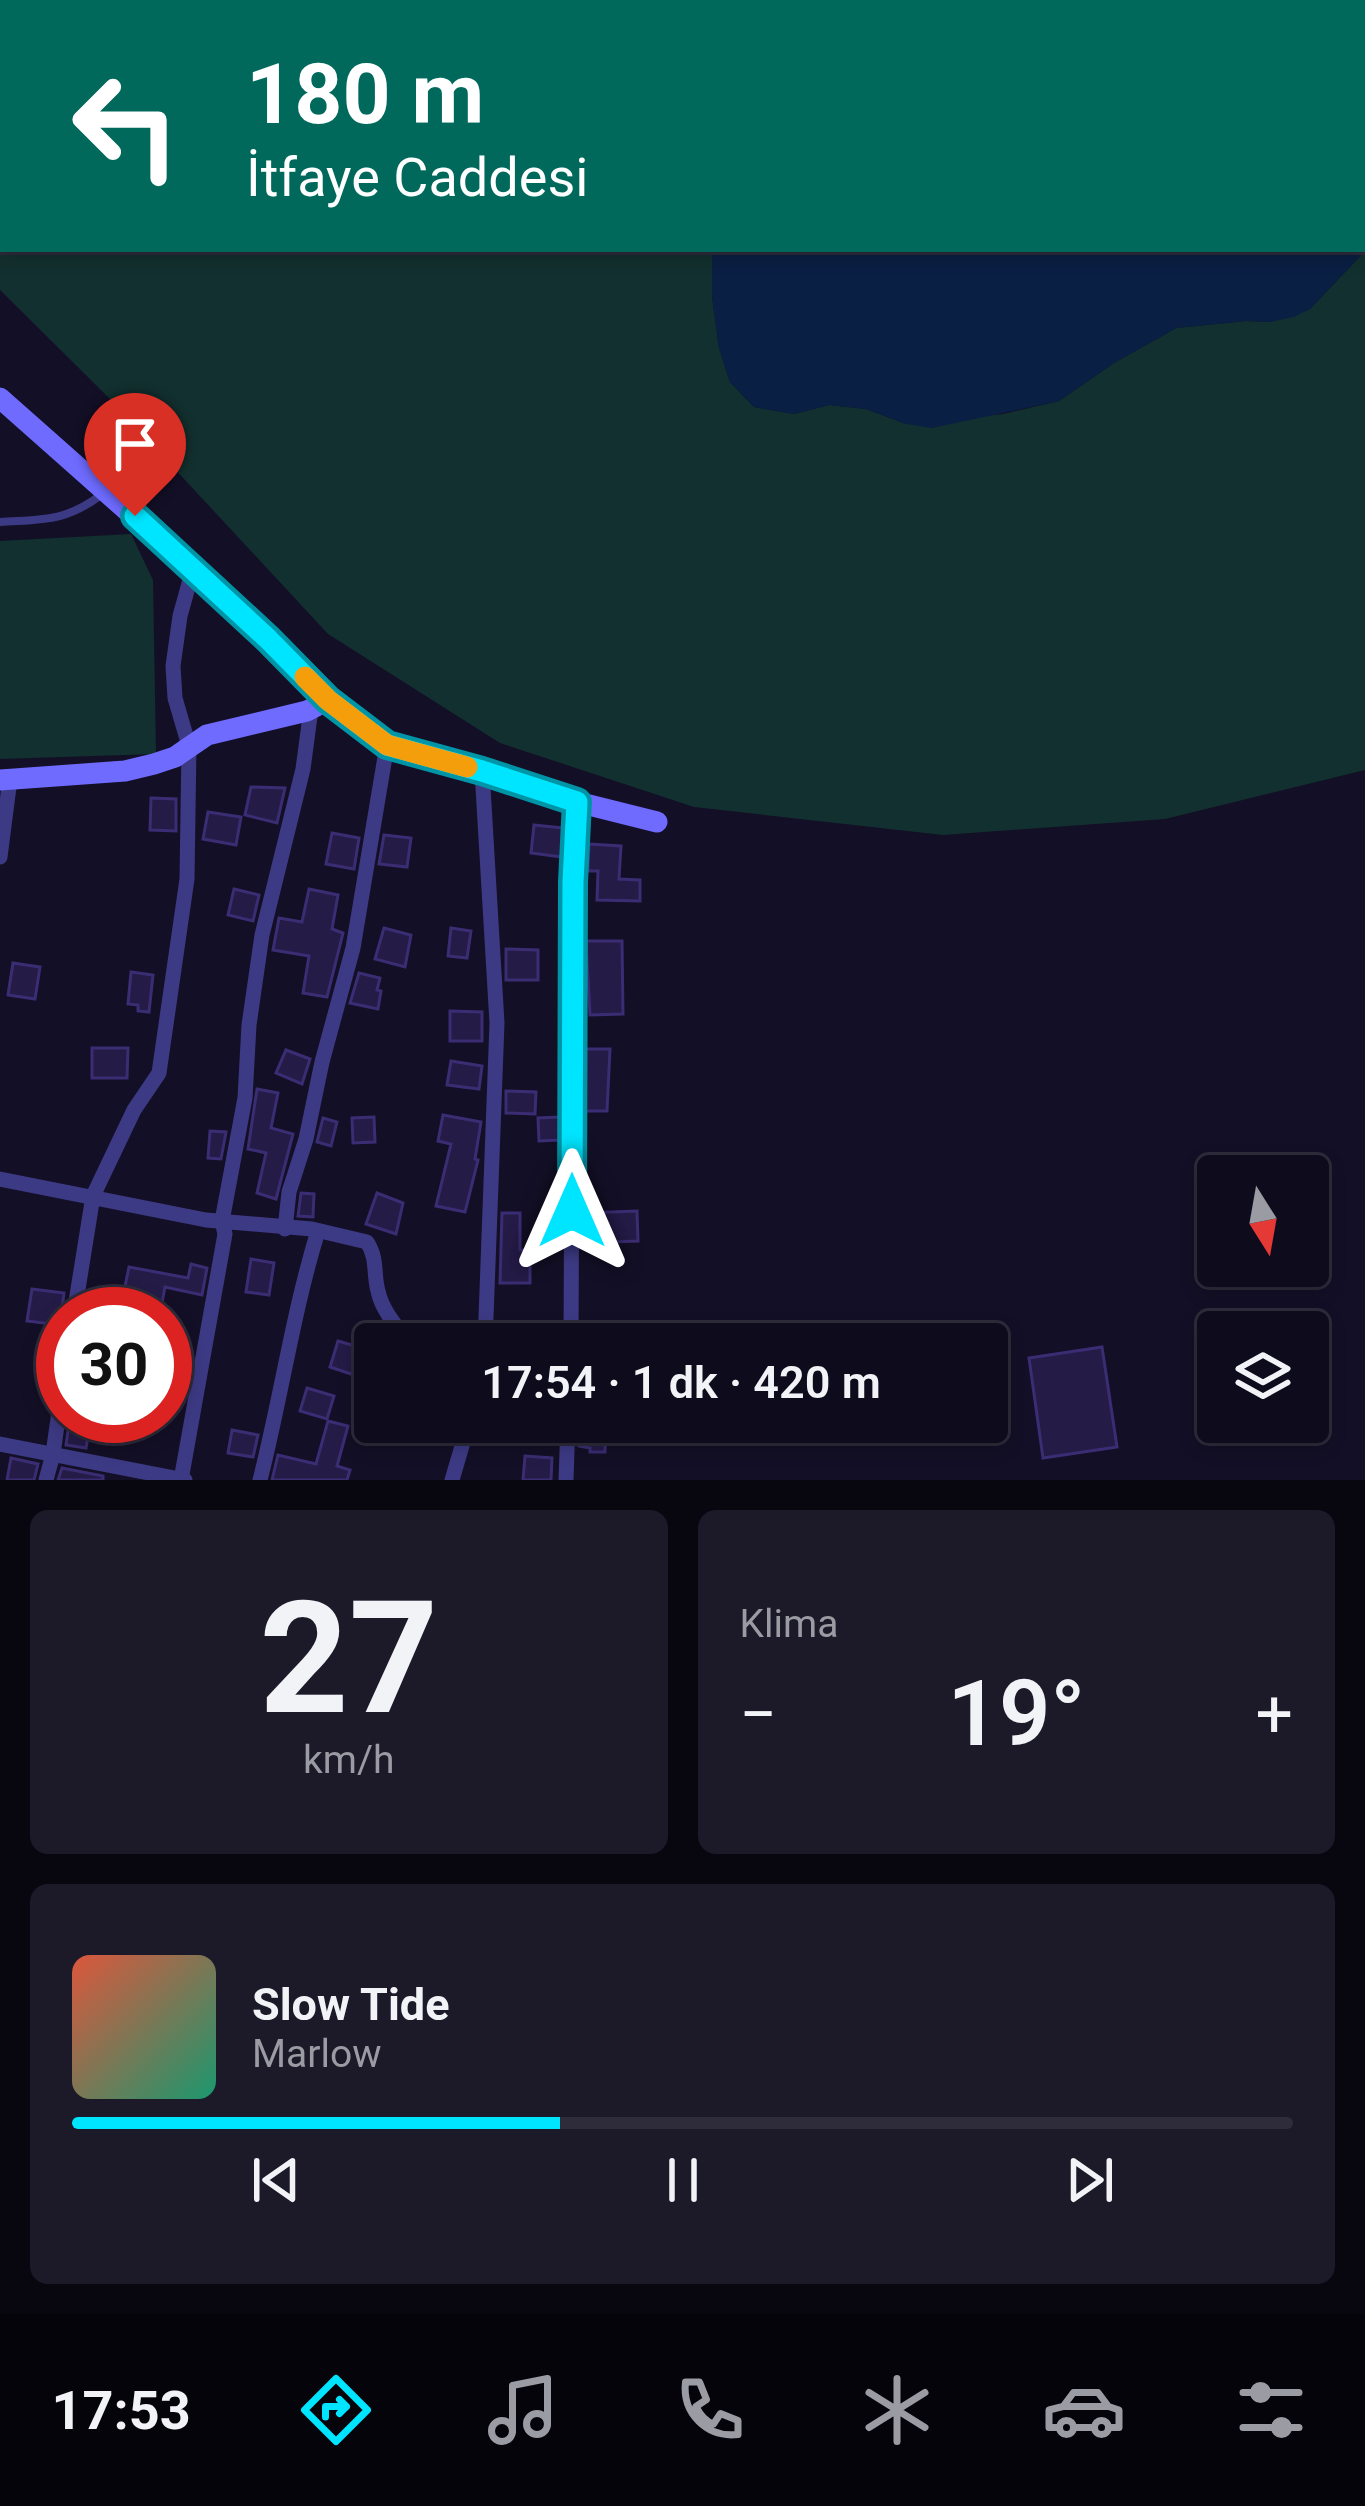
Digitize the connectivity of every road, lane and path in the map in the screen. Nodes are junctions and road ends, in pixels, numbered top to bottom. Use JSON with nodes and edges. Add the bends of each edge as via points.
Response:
{"nodes":[{"id":1,"x":0,"y":398,"type":"edge"},
{"id":2,"x":106,"y":490,"type":"junction"},
{"id":3,"x":0,"y":522,"type":"edge"},
{"id":4,"x":193,"y":568,"type":"junction"},
{"id":5,"x":320,"y":705,"type":"junction"},
{"id":6,"x":387,"y":745,"type":"junction"},
{"id":7,"x":189,"y":746,"type":"junction"},
{"id":8,"x":482,"y":771,"type":"junction"},
{"id":9,"x":5,"y":780,"type":"edge"},
{"id":10,"x":577,"y":802,"type":"junction"},
{"id":11,"x":657,"y":822,"type":"dead end"},
{"id":12,"x":0,"y":857,"type":"edge"},
{"id":13,"x":0,"y":1179,"type":"edge"},
{"id":14,"x":93,"y":1196,"type":"junction"},
{"id":15,"x":222,"y":1221,"type":"junction"},
{"id":16,"x":284,"y":1229,"type":"junction"},
{"id":17,"x":318,"y":1231,"type":"junction"},
{"id":18,"x":78,"y":1287,"type":"edge"},
{"id":19,"x":395,"y":1323,"type":"edge"},
{"id":20,"x":486,"y":1323,"type":"edge"},
{"id":21,"x":571,"y":1323,"type":"edge"},
{"id":22,"x":55,"y":1443,"type":"edge"},
{"id":23,"x":463,"y":1443,"type":"edge"},
{"id":24,"x":567,"y":1443,"type":"edge"},
{"id":25,"x":0,"y":1444,"type":"edge"},
{"id":26,"x":53,"y":1454,"type":"junction"},
{"id":27,"x":133,"y":1475,"type":"edge"},
{"id":28,"x":46,"y":1480,"type":"edge"},
{"id":29,"x":182,"y":1480,"type":"edge"},
{"id":30,"x":260,"y":1480,"type":"edge"},
{"id":31,"x":452,"y":1480,"type":"edge"},
{"id":32,"x":566,"y":1480,"type":"edge"}],
"edges":[{"from":1,"to":2,"type":"street"},
{"from":2,"to":3,"type":"lane","via":[[74,514]]},
{"from":2,"to":4,"type":"street"},
{"from":4,"to":5,"type":"street"},
{"from":4,"to":7,"type":"street","via":[[173,666]]},
{"from":5,"to":6,"type":"street"},
{"from":5,"to":7,"type":"street"},
{"from":5,"to":15,"type":"street","via":[[262,934]]},
{"from":6,"to":8,"type":"street"},
{"from":6,"to":16,"type":"street","via":[[353,948]]},
{"from":7,"to":9,"type":"street","via":[[125,771]]},
{"from":7,"to":14,"type":"street","via":[[187,879],[159,1073]]},
{"from":8,"to":10,"type":"street"},
{"from":8,"to":20,"type":"street","via":[[497,1023]]},
{"from":9,"to":12,"type":"street"},
{"from":10,"to":11,"type":"street"},
{"from":10,"to":21,"type":"street"},
{"from":13,"to":14,"type":"street"},
{"from":14,"to":15,"type":"street"},
{"from":14,"to":18,"type":"street"},
{"from":15,"to":16,"type":"street"},
{"from":15,"to":29,"type":"street"},
{"from":16,"to":17,"type":"street"},
{"from":17,"to":19,"type":"street","via":[[367,1242]]},
{"from":17,"to":30,"type":"street"},
{"from":22,"to":26,"type":"street"},
{"from":23,"to":31,"type":"street"},
{"from":24,"to":32,"type":"street"},
{"from":25,"to":26,"type":"street"},
{"from":26,"to":27,"type":"street"},
{"from":26,"to":28,"type":"street"},
{"from":27,"to":29,"type":"street"}]}
